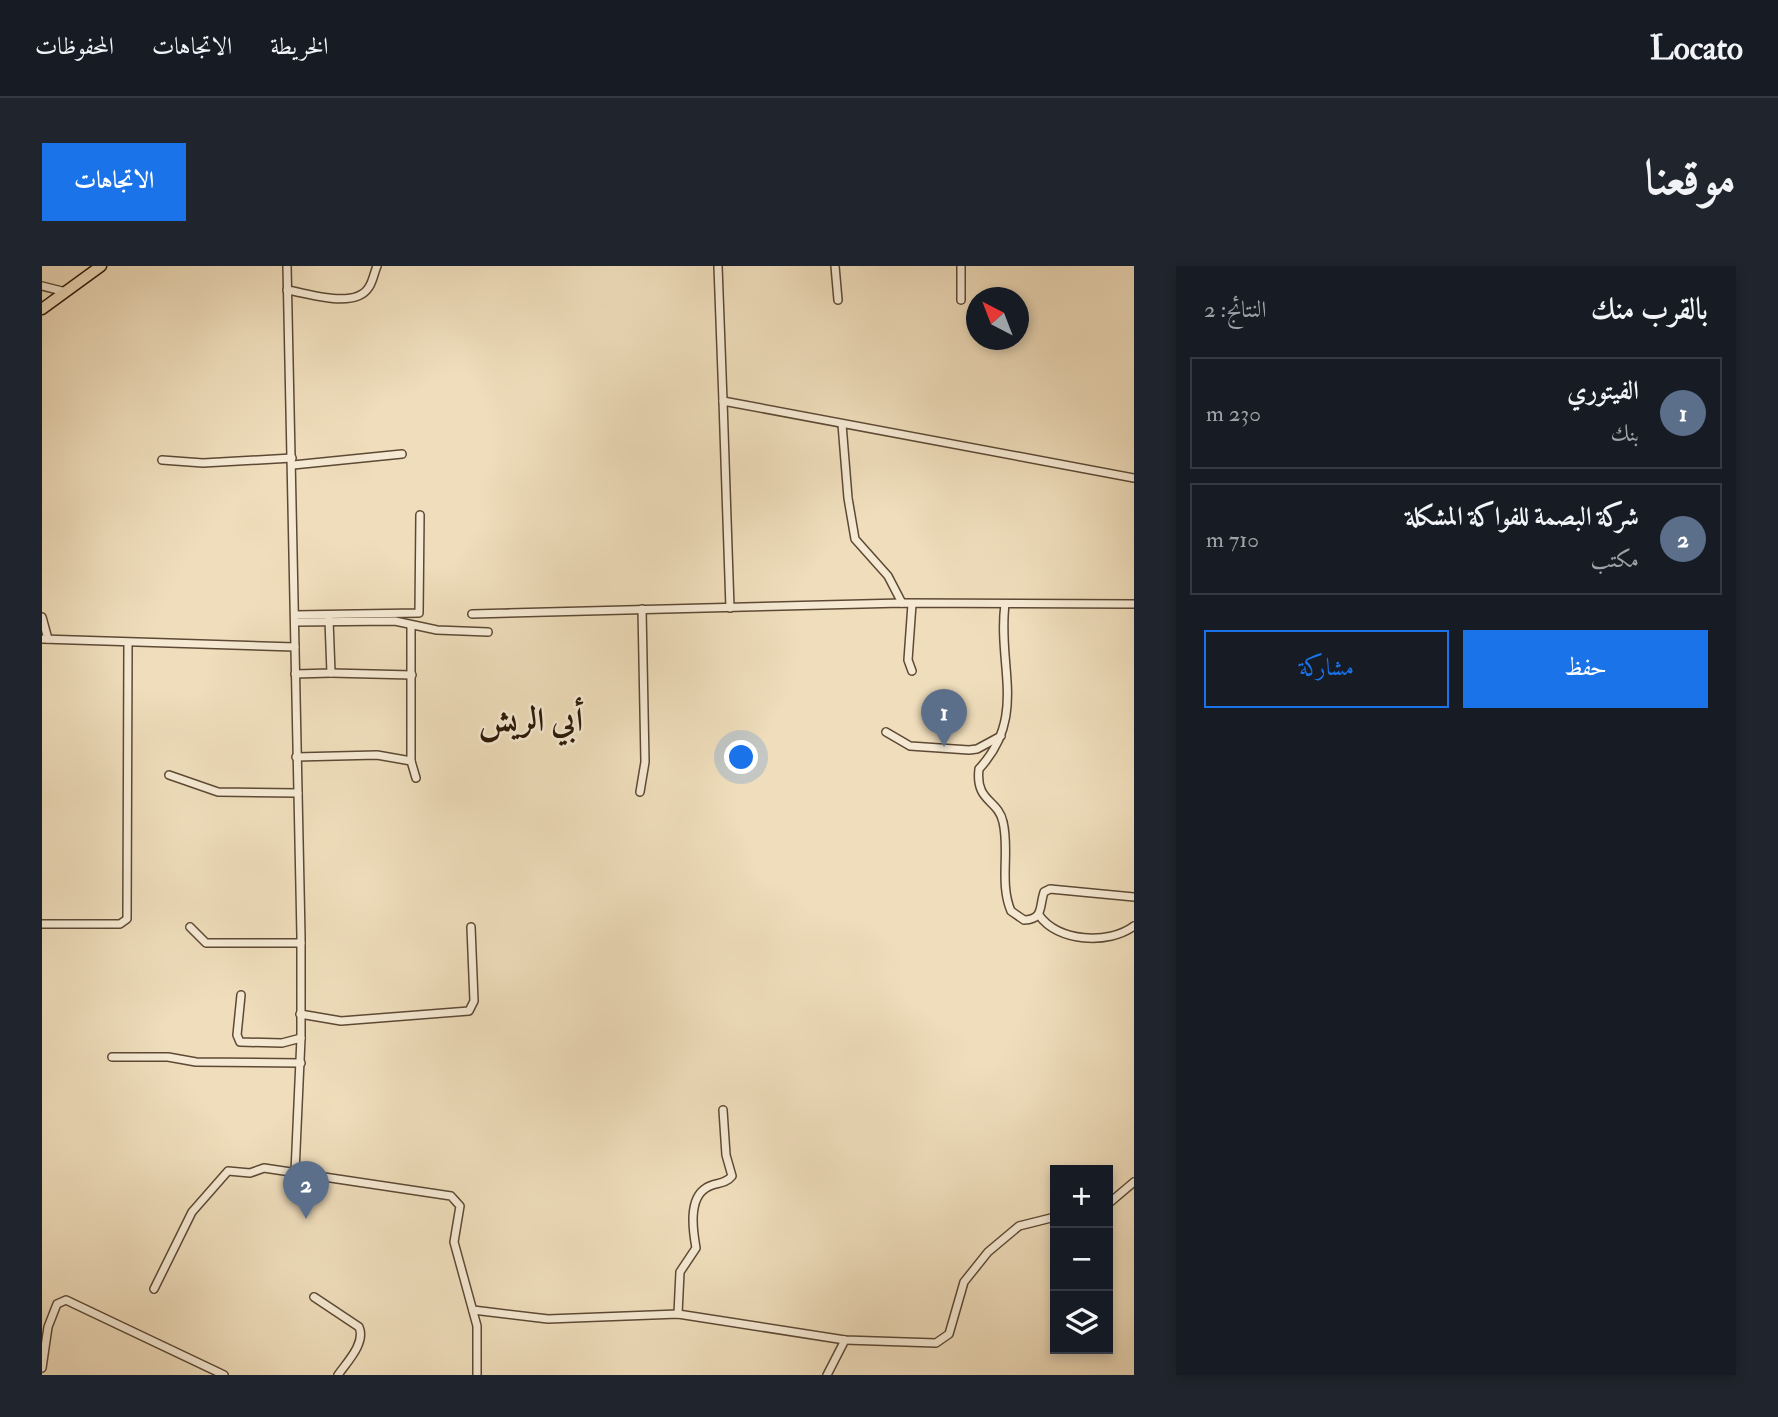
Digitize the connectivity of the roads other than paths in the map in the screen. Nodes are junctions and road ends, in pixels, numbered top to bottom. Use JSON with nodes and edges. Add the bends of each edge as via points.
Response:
{"nodes":[{"id":1,"x":101,"y":266,"type":"edge"},
{"id":2,"x":287,"y":266,"type":"edge"},
{"id":3,"x":377,"y":266,"type":"edge"},
{"id":4,"x":718,"y":266,"type":"edge"},
{"id":5,"x":835,"y":266,"type":"edge"},
{"id":6,"x":961,"y":266,"type":"edge"},
{"id":7,"x":42,"y":286,"type":"edge"},
{"id":8,"x":287,"y":290,"type":"junction"},
{"id":9,"x":66,"y":292,"type":"junction"},
{"id":10,"x":838,"y":300,"type":"dead end"},
{"id":11,"x":961,"y":300,"type":"dead end"},
{"id":12,"x":42,"y":309,"type":"edge"},
{"id":13,"x":723,"y":401,"type":"junction"},
{"id":14,"x":842,"y":424,"type":"junction"},
{"id":15,"x":402,"y":454,"type":"dead end"},
{"id":16,"x":162,"y":460,"type":"dead end"},
{"id":17,"x":293,"y":462,"type":"junction"},
{"id":18,"x":1134,"y":478,"type":"edge"},
{"id":19,"x":420,"y":515,"type":"dead end"},
{"id":20,"x":902,"y":603,"type":"junction"},
{"id":21,"x":912,"y":604,"type":"junction"},
{"id":22,"x":1005,"y":604,"type":"junction"},
{"id":23,"x":1134,"y":604,"type":"edge"},
{"id":24,"x":730,"y":608,"type":"junction"},
{"id":25,"x":642,"y":609,"type":"junction"},
{"id":26,"x":472,"y":614,"type":"dead end"},
{"id":27,"x":42,"y":617,"type":"edge"},
{"id":28,"x":295,"y":619,"type":"junction"},
{"id":29,"x":328,"y":620,"type":"junction"},
{"id":30,"x":411,"y":625,"type":"junction"},
{"id":31,"x":488,"y":632,"type":"dead end"},
{"id":32,"x":45,"y":639,"type":"edge"},
{"id":33,"x":128,"y":643,"type":"junction"},
{"id":34,"x":295,"y":648,"type":"junction"},
{"id":35,"x":912,"y":671,"type":"dead end"},
{"id":36,"x":331,"y":673,"type":"junction"},
{"id":37,"x":295,"y":674,"type":"junction"},
{"id":38,"x":412,"y":675,"type":"junction"},
{"id":39,"x":886,"y":732,"type":"dead end"},
{"id":40,"x":1001,"y":735,"type":"junction"},
{"id":41,"x":296,"y":757,"type":"junction"},
{"id":42,"x":411,"y":761,"type":"junction"},
{"id":43,"x":169,"y":775,"type":"dead end"},
{"id":44,"x":416,"y":778,"type":"dead end"},
{"id":45,"x":640,"y":792,"type":"dead end"},
{"id":46,"x":298,"y":793,"type":"junction"},
{"id":47,"x":1134,"y":897,"type":"edge"},
{"id":48,"x":1039,"y":915,"type":"junction"},
{"id":49,"x":43,"y":924,"type":"edge"},
{"id":50,"x":1134,"y":926,"type":"edge"},
{"id":51,"x":190,"y":927,"type":"dead end"},
{"id":52,"x":471,"y":927,"type":"dead end"},
{"id":53,"x":301,"y":943,"type":"junction"},
{"id":54,"x":241,"y":995,"type":"dead end"},
{"id":55,"x":300,"y":1014,"type":"junction"},
{"id":56,"x":302,"y":1038,"type":"junction"},
{"id":57,"x":113,"y":1057,"type":"dead end"},
{"id":58,"x":300,"y":1063,"type":"junction"},
{"id":59,"x":723,"y":1110,"type":"dead end"},
{"id":60,"x":295,"y":1172,"type":"junction"},
{"id":61,"x":1134,"y":1182,"type":"edge"},
{"id":62,"x":1113,"y":1200,"type":"edge"},
{"id":63,"x":1050,"y":1218,"type":"edge"},
{"id":64,"x":154,"y":1289,"type":"dead end"},
{"id":65,"x":314,"y":1297,"type":"dead end"},
{"id":66,"x":473,"y":1310,"type":"junction"},
{"id":67,"x":678,"y":1314,"type":"junction"},
{"id":68,"x":845,"y":1340,"type":"junction"},
{"id":69,"x":42,"y":1368,"type":"edge"},
{"id":70,"x":210,"y":1368,"type":"junction"},
{"id":71,"x":204,"y":1375,"type":"edge"},
{"id":72,"x":224,"y":1375,"type":"edge"},
{"id":73,"x":338,"y":1375,"type":"edge"},
{"id":74,"x":477,"y":1375,"type":"edge"},
{"id":75,"x":827,"y":1375,"type":"edge"}],
"edges":[{"from":1,"to":9,"type":"main road"},
{"from":2,"to":8,"type":"street"},
{"from":3,"to":8,"type":"street","via":[[370,286],[356,297],[338,299]]},
{"from":4,"to":13,"type":"street"},
{"from":5,"to":10,"type":"street"},
{"from":6,"to":11,"type":"street"},
{"from":7,"to":9,"type":"street"},
{"from":8,"to":17,"type":"street"},
{"from":9,"to":12,"type":"main road"},
{"from":13,"to":14,"type":"street"},
{"from":13,"to":24,"type":"street"},
{"from":14,"to":18,"type":"street"},
{"from":14,"to":20,"type":"street","via":[[855,539],[881,566]]},
{"from":15,"to":17,"type":"street"},
{"from":16,"to":17,"type":"street"},
{"from":17,"to":28,"type":"street"},
{"from":19,"to":28,"type":"street","via":[[419,613]]},
{"from":20,"to":21,"type":"street"},
{"from":20,"to":24,"type":"street"},
{"from":21,"to":22,"type":"street"},
{"from":21,"to":35,"type":"street","via":[[908,660]]},
{"from":22,"to":23,"type":"street"},
{"from":22,"to":40,"type":"street","via":[[1009,706]]},
{"from":24,"to":25,"type":"street"},
{"from":25,"to":26,"type":"street"},
{"from":25,"to":45,"type":"street","via":[[645,762]]},
{"from":27,"to":32,"type":"street"},
{"from":28,"to":29,"type":"street"},
{"from":28,"to":34,"type":"street"},
{"from":29,"to":30,"type":"street"},
{"from":29,"to":36,"type":"street"},
{"from":30,"to":31,"type":"street"},
{"from":30,"to":38,"type":"street"},
{"from":32,"to":33,"type":"street"},
{"from":33,"to":34,"type":"street"},
{"from":33,"to":49,"type":"street","via":[[127,919],[120,924]]},
{"from":34,"to":37,"type":"street"},
{"from":36,"to":37,"type":"street"},
{"from":36,"to":38,"type":"street"},
{"from":37,"to":41,"type":"street"},
{"from":38,"to":42,"type":"street"},
{"from":39,"to":40,"type":"street","via":[[910,746],[969,750]]},
{"from":40,"to":48,"type":"street","via":[[989,760],[979,769],[978,786],[1003,818],[1011,911],[1024,920]]},
{"from":41,"to":42,"type":"street","via":[[377,755]]},
{"from":41,"to":46,"type":"street"},
{"from":42,"to":44,"type":"street"},
{"from":43,"to":46,"type":"street","via":[[218,792]]},
{"from":46,"to":53,"type":"street"},
{"from":47,"to":48,"type":"street","via":[[1050,889],[1043,895]]},
{"from":48,"to":50,"type":"street","via":[[1053,930],[1077,936],[1104,936]]},
{"from":51,"to":53,"type":"street","via":[[206,943]]},
{"from":52,"to":55,"type":"street","via":[[474,1001],[469,1011],[341,1021]]},
{"from":53,"to":55,"type":"street"},
{"from":54,"to":56,"type":"street","via":[[240,1042],[282,1043]]},
{"from":55,"to":56,"type":"street"},
{"from":56,"to":58,"type":"street"},
{"from":57,"to":58,"type":"street"},
{"from":58,"to":60,"type":"street"},
{"from":59,"to":67,"type":"street","via":[[732,1176],[702,1192],[696,1207],[691,1224],[696,1248],[680,1272]]},
{"from":60,"to":64,"type":"street","via":[[264,1168],[250,1173],[226,1172],[184,1226]]},
{"from":60,"to":66,"type":"street","via":[[456,1199],[460,1206],[455,1250]]},
{"from":61,"to":62,"type":"street"},
{"from":63,"to":68,"type":"street","via":[[1019,1226],[988,1252],[964,1282],[944,1340],[927,1344]]},
{"from":65,"to":73,"type":"street","via":[[359,1327],[362,1334]]},
{"from":66,"to":67,"type":"street","via":[[548,1319]]},
{"from":66,"to":74,"type":"street"},
{"from":67,"to":68,"type":"street"},
{"from":68,"to":75,"type":"street"},
{"from":69,"to":70,"type":"street","via":[[48,1327],[57,1304],[66,1300]]},
{"from":70,"to":71,"type":"street"},
{"from":70,"to":72,"type":"street"}]}
